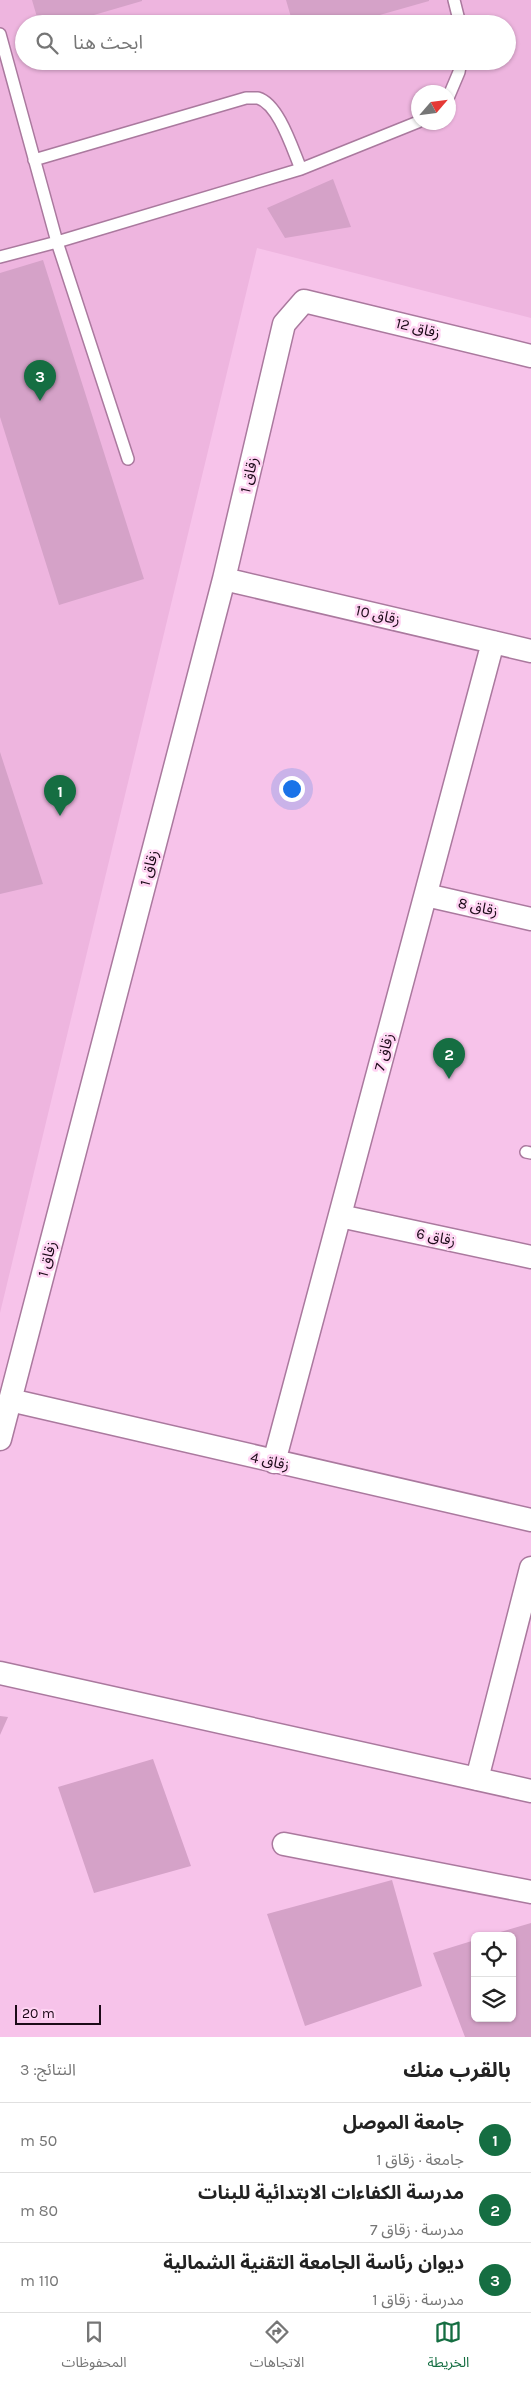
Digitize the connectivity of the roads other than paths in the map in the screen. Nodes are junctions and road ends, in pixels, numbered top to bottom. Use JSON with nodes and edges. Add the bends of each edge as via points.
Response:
{"nodes":[{"id":1,"x":454,"y":0,"type":"edge"},
{"id":2,"x":458,"y":15,"type":"edge"},
{"id":3,"x":0,"y":34,"type":"edge"},
{"id":4,"x":459,"y":70,"type":"edge"},
{"id":5,"x":454,"y":85,"type":"edge"},
{"id":6,"x":411,"y":125,"type":"edge"},
{"id":7,"x":34,"y":160,"type":"junction"},
{"id":8,"x":301,"y":169,"type":"junction"},
{"id":9,"x":57,"y":242,"type":"junction"},
{"id":10,"x":0,"y":257,"type":"edge"},
{"id":11,"x":304,"y":301,"type":"joint"},
{"id":12,"x":531,"y":356,"type":"edge"},
{"id":13,"x":128,"y":459,"type":"dead end"},
{"id":14,"x":224,"y":579,"type":"junction"},
{"id":15,"x":493,"y":642,"type":"junction"},
{"id":16,"x":531,"y":651,"type":"edge"},
{"id":17,"x":426,"y":895,"type":"junction"},
{"id":18,"x":531,"y":919,"type":"edge"},
{"id":19,"x":340,"y":1216,"type":"junction"},
{"id":20,"x":531,"y":1257,"type":"edge"},
{"id":21,"x":10,"y":1400,"type":"junction"},
{"id":22,"x":0,"y":1439,"type":"edge"},
{"id":23,"x":274,"y":1462,"type":"junction"},
{"id":24,"x":531,"y":1520,"type":"edge"},
{"id":25,"x":531,"y":1568,"type":"edge"},
{"id":26,"x":0,"y":1673,"type":"edge"},
{"id":27,"x":477,"y":1779,"type":"junction"},
{"id":28,"x":531,"y":1791,"type":"edge"},
{"id":29,"x":284,"y":1844,"type":"dead end"},
{"id":30,"x":531,"y":1892,"type":"edge"}],
"edges":[{"from":1,"to":2,"type":"lane"},
{"from":3,"to":7,"type":"lane"},
{"from":4,"to":5,"type":"lane"},
{"from":6,"to":8,"type":"lane"},
{"from":7,"to":8,"type":"lane","via":[[246,98],[260,99],[271,107]]},
{"from":7,"to":9,"type":"lane"},
{"from":8,"to":9,"type":"lane"},
{"from":9,"to":10,"type":"lane"},
{"from":9,"to":13,"type":"lane"},
{"from":11,"to":12,"type":"street","name":"زقاق 12"},
{"from":11,"to":14,"type":"street","name":"زقاق 1","via":[[284,324]]},
{"from":14,"to":15,"type":"street","name":"زقاق 10"},
{"from":14,"to":21,"type":"street","name":"زقاق 1"},
{"from":15,"to":16,"type":"street","name":"زقاق 10"},
{"from":15,"to":17,"type":"street","name":"زقاق 7"},
{"from":17,"to":18,"type":"street","name":"زقاق 8"},
{"from":17,"to":19,"type":"street","name":"زقاق 7"},
{"from":19,"to":20,"type":"street","name":"زقاق 6"},
{"from":19,"to":23,"type":"street","name":"زقاق 7"},
{"from":21,"to":22,"type":"street","name":"زقاق 1"},
{"from":21,"to":23,"type":"street","name":"زقاق 4"},
{"from":23,"to":24,"type":"street","name":"زقاق 4"},
{"from":25,"to":27,"type":"street"},
{"from":26,"to":27,"type":"street"},
{"from":27,"to":28,"type":"street"},
{"from":29,"to":30,"type":"street"}]}
